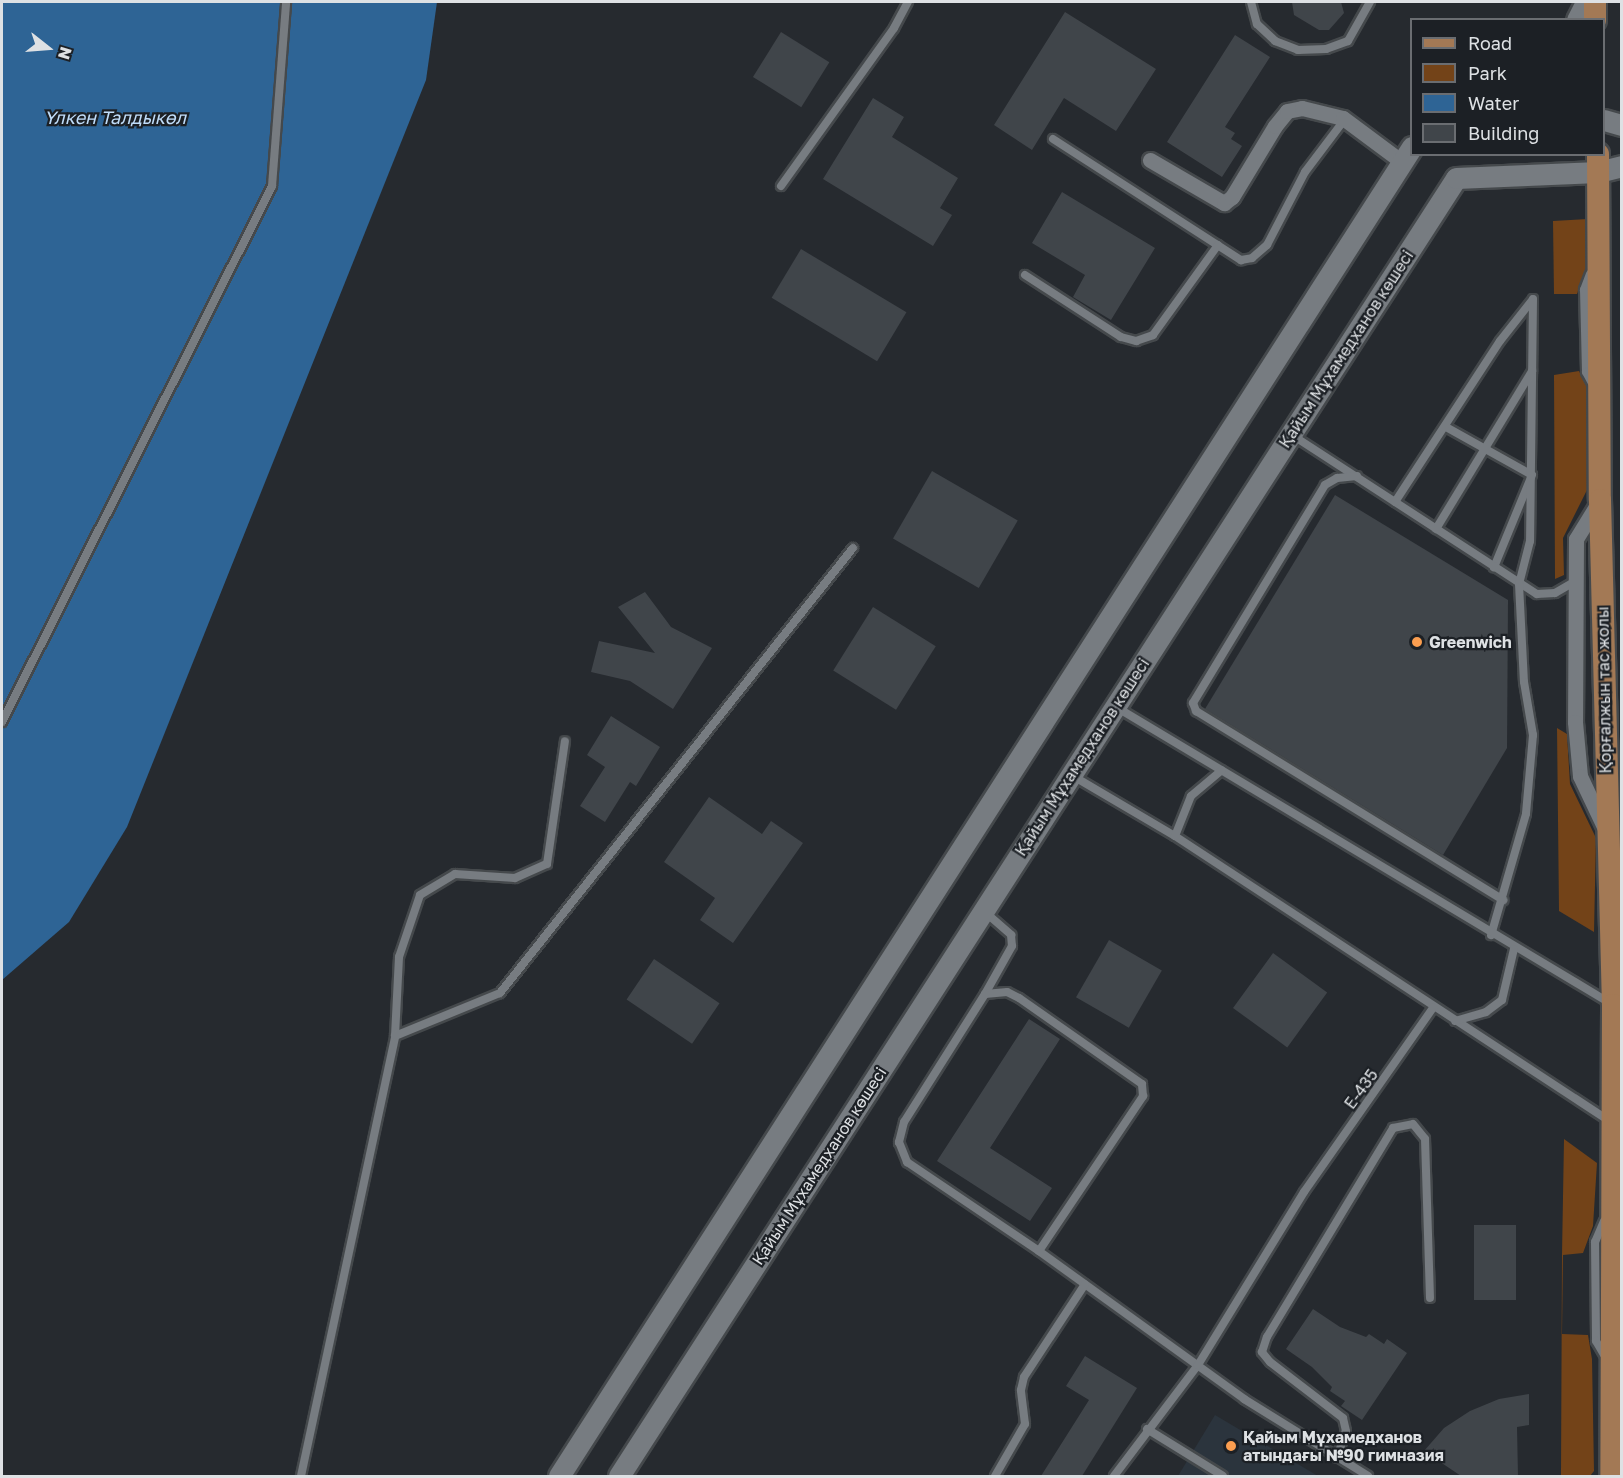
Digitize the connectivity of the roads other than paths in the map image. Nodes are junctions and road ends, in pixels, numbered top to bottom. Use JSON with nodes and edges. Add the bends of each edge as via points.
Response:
{"nodes":[{"id":1,"x":286,"y":2,"type":"edge"},
{"id":2,"x":908,"y":2,"type":"edge"},
{"id":3,"x":1251,"y":2,"type":"edge"},
{"id":4,"x":1370,"y":2,"type":"edge"},
{"id":5,"x":1586,"y":2,"type":"edge"},
{"id":6,"x":1595,"y":2,"type":"edge"},
{"id":7,"x":1578,"y":18,"type":"edge"},
{"id":8,"x":1595,"y":18,"type":"edge"},
{"id":9,"x":1345,"y":119,"type":"junction"},
{"id":10,"x":1605,"y":120,"type":"edge"},
{"id":11,"x":1622,"y":125,"type":"edge"},
{"id":12,"x":1053,"y":140,"type":"dead end"},
{"id":13,"x":1406,"y":154,"type":"edge"},
{"id":14,"x":1150,"y":160,"type":"dead end"},
{"id":15,"x":1598,"y":163,"type":"edge"},
{"id":16,"x":1622,"y":166,"type":"edge"},
{"id":17,"x":781,"y":186,"type":"dead end"},
{"id":18,"x":1218,"y":245,"type":"junction"},
{"id":19,"x":1024,"y":275,"type":"dead end"},
{"id":20,"x":1532,"y":371,"type":"junction"},
{"id":21,"x":1446,"y":427,"type":"junction"},
{"id":22,"x":1291,"y":434,"type":"junction"},
{"id":23,"x":1483,"y":448,"type":"junction"},
{"id":24,"x":1532,"y":475,"type":"junction"},
{"id":25,"x":1357,"y":476,"type":"junction"},
{"id":26,"x":1600,"y":500,"type":"junction"},
{"id":27,"x":1395,"y":502,"type":"junction"},
{"id":28,"x":1436,"y":529,"type":"junction"},
{"id":29,"x":853,"y":548,"type":"dead end"},
{"id":30,"x":1494,"y":567,"type":"junction"},
{"id":31,"x":1576,"y":581,"type":"junction"},
{"id":32,"x":1519,"y":584,"type":"junction"},
{"id":33,"x":1115,"y":706,"type":"junction"},
{"id":34,"x":2,"y":722,"type":"edge"},
{"id":35,"x":565,"y":741,"type":"dead end"},
{"id":36,"x":1222,"y":770,"type":"junction"},
{"id":37,"x":1071,"y":775,"type":"junction"},
{"id":38,"x":1175,"y":836,"type":"junction"},
{"id":39,"x":1608,"y":837,"type":"junction"},
{"id":40,"x":1503,"y":900,"type":"junction"},
{"id":41,"x":983,"y":911,"type":"junction"},
{"id":42,"x":1491,"y":935,"type":"junction"},
{"id":43,"x":1514,"y":949,"type":"junction"},
{"id":44,"x":985,"y":994,"type":"junction"},
{"id":45,"x":1433,"y":1008,"type":"junction"},
{"id":46,"x":1617,"y":1008,"type":"edge"},
{"id":47,"x":1455,"y":1021,"type":"junction"},
{"id":48,"x":395,"y":1036,"type":"junction"},
{"id":49,"x":1617,"y":1126,"type":"edge"},
{"id":50,"x":1039,"y":1251,"type":"junction"},
{"id":51,"x":1085,"y":1284,"type":"junction"},
{"id":52,"x":1430,"y":1298,"type":"dead end"},
{"id":53,"x":1198,"y":1365,"type":"junction"},
{"id":54,"x":1147,"y":1429,"type":"junction"},
{"id":55,"x":1337,"y":1458,"type":"junction"},
{"id":56,"x":1609,"y":1471,"type":"edge"},
{"id":57,"x":1219,"y":1475,"type":"edge"},
{"id":58,"x":301,"y":1476,"type":"edge"},
{"id":59,"x":559,"y":1476,"type":"edge"},
{"id":60,"x":619,"y":1476,"type":"edge"},
{"id":61,"x":995,"y":1476,"type":"edge"},
{"id":62,"x":1114,"y":1476,"type":"edge"},
{"id":63,"x":1368,"y":1476,"type":"edge"}],
"edges":[{"from":1,"to":34,"type":"lane","via":[[272,186]]},
{"from":2,"to":17,"type":"lane","via":[[894,28]]},
{"from":3,"to":4,"type":"lane","via":[[1257,24],[1275,40],[1298,50],[1326,49],[1348,41]]},
{"from":5,"to":7,"type":"main road"},
{"from":6,"to":8,"type":"main road"},
{"from":9,"to":13,"type":"street"},
{"from":9,"to":14,"type":"street","via":[[1312,110],[1287,111],[1232,197],[1224,203]]},
{"from":9,"to":18,"type":"lane","via":[[1305,172],[1267,245],[1252,258],[1240,260]]},
{"from":10,"to":11,"type":"main road"},
{"from":12,"to":18,"type":"lane"},
{"from":13,"to":59,"type":"main road"},
{"from":15,"to":16,"type":"main road","name":"Қайым Мұхамедханов көшесі"},
{"from":15,"to":22,"type":"main road","name":"Қайым Мұхамедханов көшесі","via":[[1456,178]]},
{"from":15,"to":26,"type":"main road","name":"Қорғалжын тас жолы"},
{"from":18,"to":19,"type":"lane","via":[[1153,335],[1136,341],[1121,337]]},
{"from":20,"to":21,"type":"lane","via":[[1535,301],[1531,298]]},
{"from":20,"to":23,"type":"lane"},
{"from":20,"to":24,"type":"lane"},
{"from":21,"to":23,"type":"lane"},
{"from":21,"to":27,"type":"lane"},
{"from":22,"to":25,"type":"lane"},
{"from":22,"to":33,"type":"main road","name":"Қайым Мұхамедханов көшесі"},
{"from":23,"to":24,"type":"lane"},
{"from":23,"to":28,"type":"lane"},
{"from":24,"to":30,"type":"lane"},
{"from":24,"to":32,"type":"lane","via":[[1530,542]]},
{"from":25,"to":27,"type":"lane"},
{"from":25,"to":40,"type":"lane","via":[[1337,478],[1325,485],[1192,703],[1196,711]]},
{"from":26,"to":31,"type":"street","via":[[1576,539]]},
{"from":26,"to":39,"type":"main road","name":"Қорғалжын тас жолы"},
{"from":27,"to":28,"type":"lane"},
{"from":28,"to":30,"type":"lane"},
{"from":29,"to":48,"type":"lane","via":[[500,993]]},
{"from":30,"to":32,"type":"lane"},
{"from":31,"to":32,"type":"lane","via":[[1546,595]]},
{"from":31,"to":39,"type":"street","via":[[1575,722],[1580,776]]},
{"from":32,"to":40,"type":"lane","via":[[1524,682],[1533,735],[1526,814]]},
{"from":33,"to":36,"type":"lane"},
{"from":33,"to":37,"type":"main road","name":"Қайым Мұхамедханов көшесі"},
{"from":35,"to":48,"type":"lane","via":[[547,864],[515,878],[455,874],[420,895],[399,957]]},
{"from":36,"to":38,"type":"lane","via":[[1191,796]]},
{"from":36,"to":42,"type":"lane"},
{"from":37,"to":38,"type":"lane"},
{"from":37,"to":41,"type":"main road","name":"Қайым Мұхамедханов көшесі"},
{"from":38,"to":45,"type":"lane"},
{"from":39,"to":46,"type":"main road","name":"Қорғалжын тас жолы"},
{"from":40,"to":42,"type":"lane"},
{"from":41,"to":44,"type":"lane","via":[[1011,934],[1012,946]]},
{"from":41,"to":60,"type":"main road","name":"Қайым Мұхамедханов көшесі"},
{"from":42,"to":43,"type":"lane"},
{"from":43,"to":46,"type":"lane"},
{"from":43,"to":47,"type":"lane","via":[[1502,1000],[1486,1012]]},
{"from":44,"to":50,"type":"lane","via":[[904,1122],[899,1142],[907,1162]]},
{"from":44,"to":50,"type":"lane","via":[[1013,995],[1142,1084],[1143,1096]]},
{"from":45,"to":47,"type":"lane"},
{"from":45,"to":53,"type":"lane","name":"Е-435","via":[[1304,1192]]},
{"from":46,"to":49,"type":"main road","name":"Қорғалжын тас жолы"},
{"from":47,"to":49,"type":"lane"},
{"from":48,"to":58,"type":"lane"},
{"from":49,"to":56,"type":"main road","name":"Қорғалжын тас жолы"},
{"from":50,"to":51,"type":"lane"},
{"from":51,"to":53,"type":"lane"},
{"from":51,"to":61,"type":"lane","via":[[1024,1377],[1021,1390],[1025,1424]]},
{"from":52,"to":55,"type":"lane","via":[[1425,1139],[1413,1124],[1393,1128],[1267,1337],[1262,1352],[1343,1418],[1346,1431]]},
{"from":53,"to":54,"type":"lane","name":"Е-435"},
{"from":53,"to":55,"type":"lane"},
{"from":54,"to":57,"type":"lane"},
{"from":54,"to":62,"type":"lane","name":"Е-435"},
{"from":55,"to":63,"type":"lane"}]}
